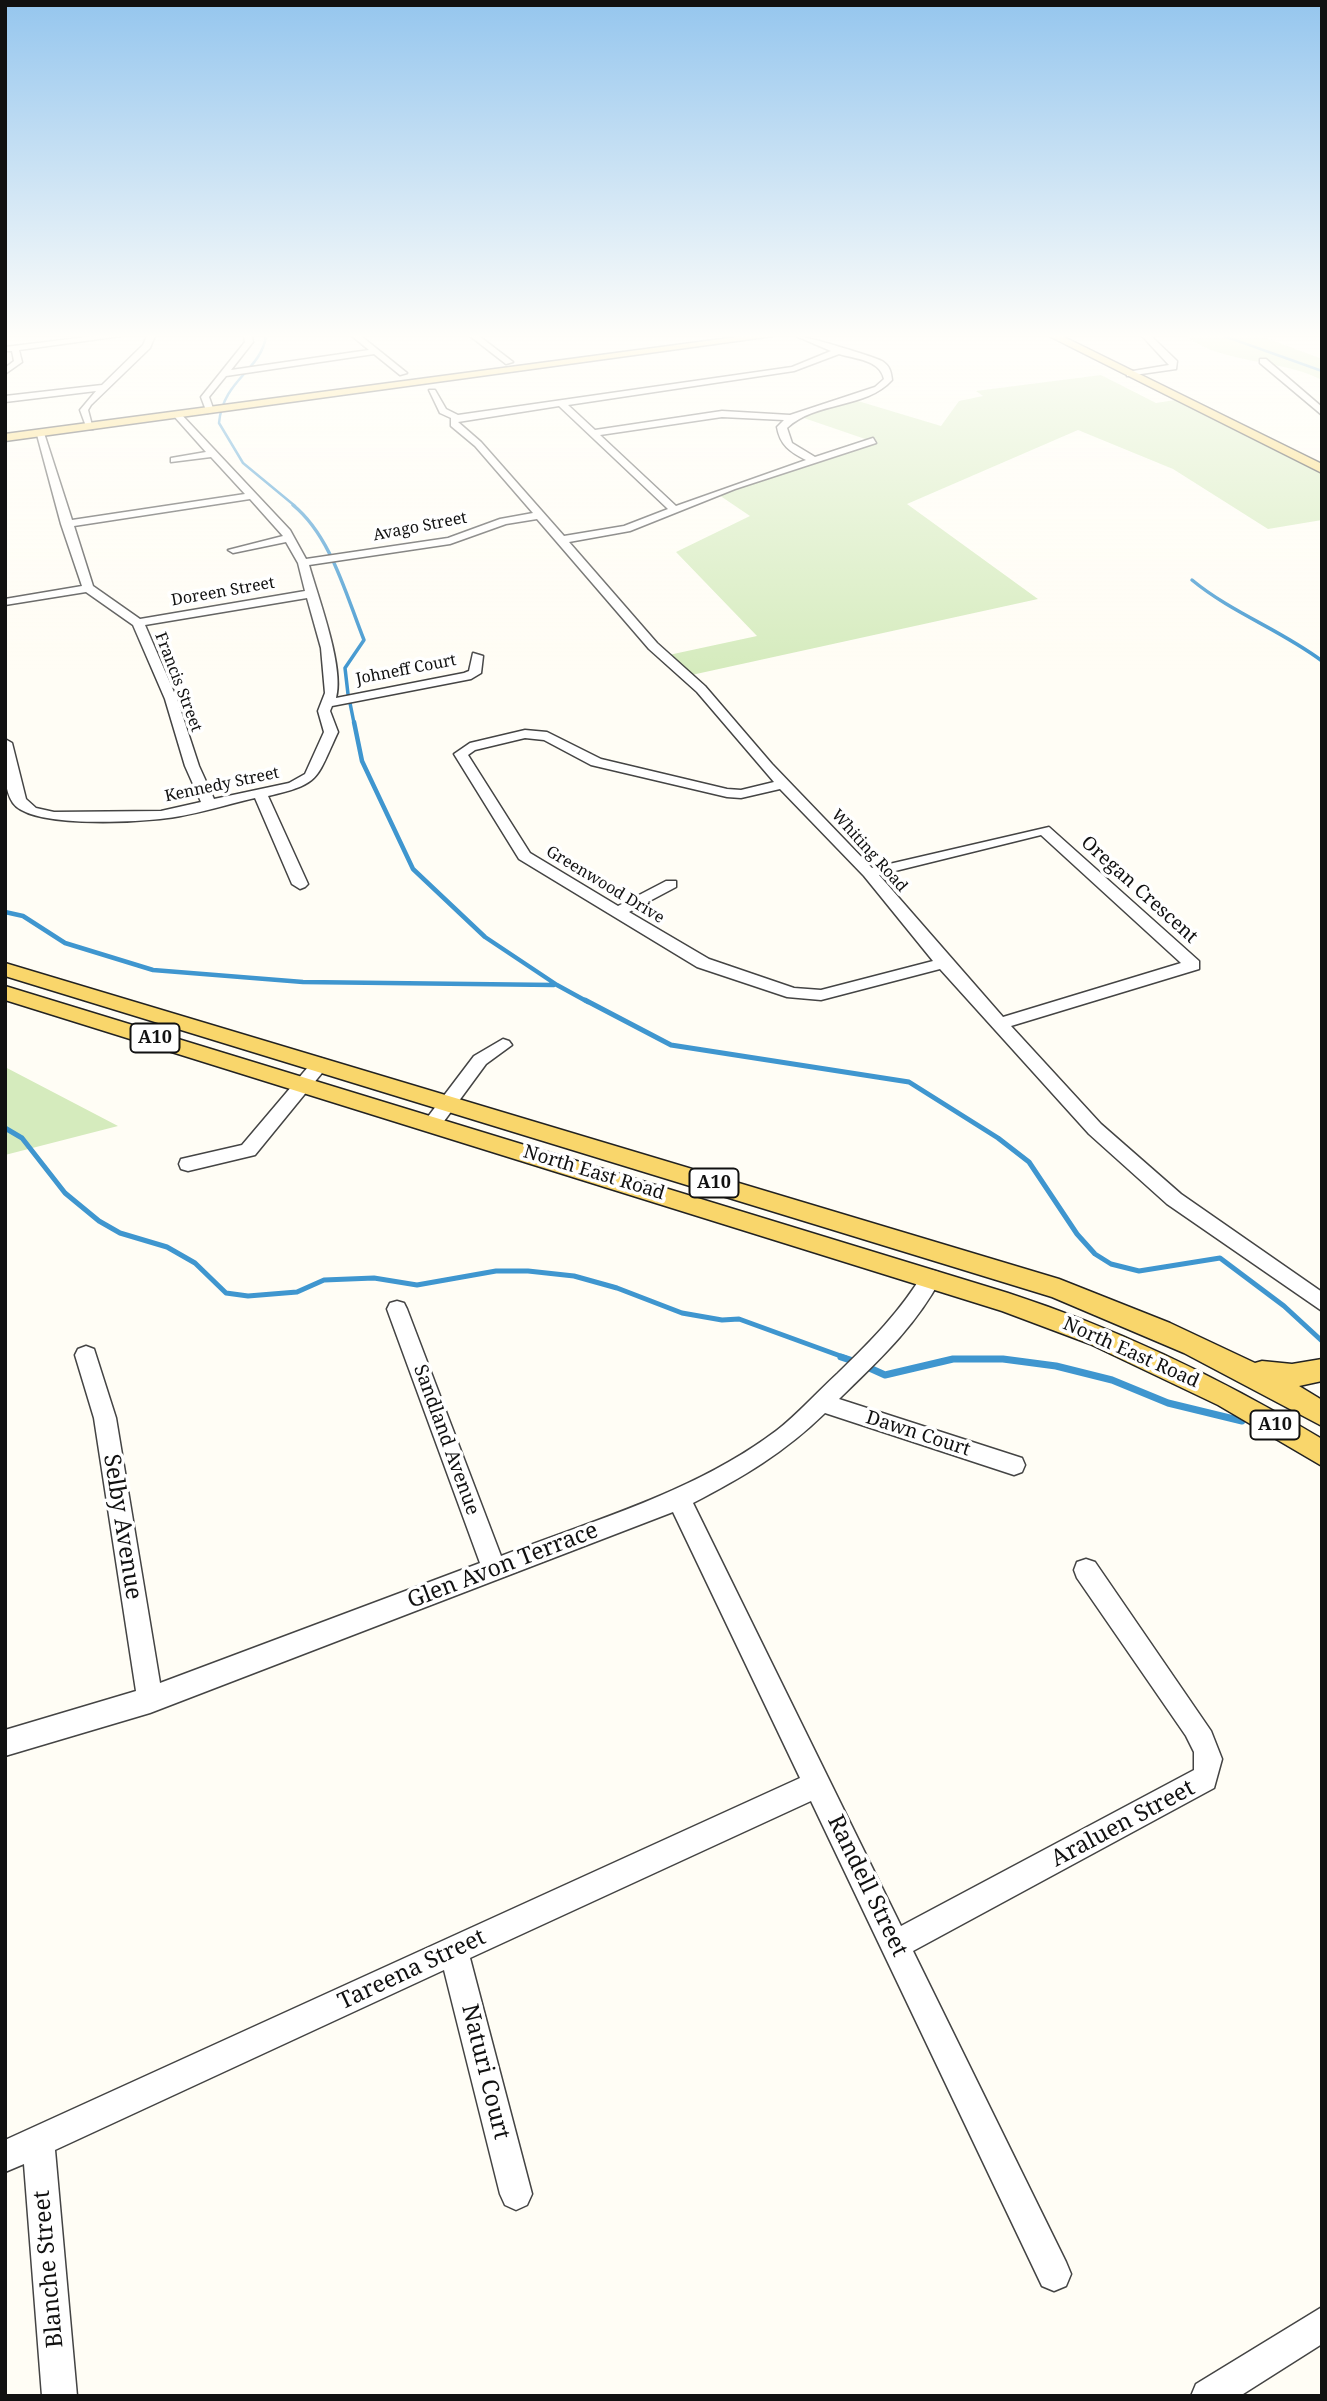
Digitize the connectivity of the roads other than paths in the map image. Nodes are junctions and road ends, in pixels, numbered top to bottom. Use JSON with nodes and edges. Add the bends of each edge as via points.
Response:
{"nodes":[{"id":1,"x":43,"y":448,"type":"edge"},
{"id":2,"x":205,"y":448,"type":"edge"},
{"id":3,"x":481,"y":448,"type":"edge"},
{"id":4,"x":609,"y":448,"type":"edge"},
{"id":5,"x":790,"y":448,"type":"edge"},
{"id":6,"x":853,"y":448,"type":"edge"},
{"id":7,"x":1280,"y":448,"type":"edge"},
{"id":8,"x":210,"y":454,"type":"junction"},
{"id":9,"x":174,"y":460,"type":"dead end"},
{"id":10,"x":816,"y":461,"type":"junction"},
{"id":11,"x":1322,"y":469,"type":"edge"},
{"id":12,"x":251,"y":496,"type":"junction"},
{"id":13,"x":675,"y":510,"type":"junction"},
{"id":14,"x":541,"y":515,"type":"junction"},
{"id":15,"x":66,"y":524,"type":"junction"},
{"id":16,"x":290,"y":538,"type":"junction"},
{"id":17,"x":561,"y":540,"type":"junction"},
{"id":18,"x":233,"y":550,"type":"dead end"},
{"id":19,"x":303,"y":563,"type":"junction"},
{"id":20,"x":88,"y":589,"type":"junction"},
{"id":21,"x":314,"y":593,"type":"junction"},
{"id":22,"x":5,"y":602,"type":"edge"},
{"id":23,"x":138,"y":623,"type":"junction"},
{"id":24,"x":477,"y":656,"type":"dead end"},
{"id":25,"x":327,"y":703,"type":"junction"},
{"id":26,"x":5,"y":743,"type":"edge"},
{"id":27,"x":8,"y":764,"type":"edge"},
{"id":28,"x":783,"y":783,"type":"junction"},
{"id":29,"x":260,"y":793,"type":"junction"},
{"id":30,"x":209,"y":804,"type":"junction"},
{"id":31,"x":869,"y":873,"type":"junction"},
{"id":32,"x":300,"y":884,"type":"dead end"},
{"id":33,"x":671,"y":884,"type":"dead end"},
{"id":34,"x":617,"y":913,"type":"junction"},
{"id":35,"x":944,"y":963,"type":"junction"},
{"id":36,"x":5,"y":970,"type":"edge"},
{"id":37,"x":5,"y":993,"type":"edge"},
{"id":38,"x":1000,"y":1024,"type":"junction"},
{"id":39,"x":503,"y":1045,"type":"dead end"},
{"id":40,"x":320,"y":1064,"type":"junction"},
{"id":41,"x":304,"y":1084,"type":"junction"},
{"id":42,"x":439,"y":1113,"type":"junction"},
{"id":43,"x":188,"y":1164,"type":"dead end"},
{"id":44,"x":878,"y":1233,"type":"junction"},
{"id":45,"x":983,"y":1265,"type":"junction"},
{"id":46,"x":931,"y":1278,"type":"junction"},
{"id":47,"x":1322,"y":1303,"type":"edge"},
{"id":48,"x":397,"y":1309,"type":"dead end"},
{"id":49,"x":86,"y":1355,"type":"dead end"},
{"id":50,"x":1232,"y":1361,"type":"junction"},
{"id":51,"x":1322,"y":1370,"type":"edge"},
{"id":52,"x":1228,"y":1397,"type":"junction"},
{"id":53,"x":821,"y":1402,"type":"junction"},
{"id":54,"x":1316,"y":1405,"type":"edge"},
{"id":55,"x":1322,"y":1436,"type":"edge"},
{"id":56,"x":1322,"y":1454,"type":"edge"},
{"id":57,"x":1014,"y":1465,"type":"dead end"},
{"id":58,"x":679,"y":1499,"type":"junction"},
{"id":59,"x":494,"y":1570,"type":"junction"},
{"id":60,"x":1086,"y":1570,"type":"dead end"},
{"id":61,"x":150,"y":1700,"type":"junction"},
{"id":62,"x":5,"y":1743,"type":"edge"},
{"id":63,"x":818,"y":1784,"type":"junction"},
{"id":64,"x":895,"y":1945,"type":"junction"},
{"id":65,"x":454,"y":1951,"type":"junction"},
{"id":66,"x":38,"y":2141,"type":"junction"},
{"id":67,"x":5,"y":2156,"type":"edge"},
{"id":68,"x":516,"y":2194,"type":"dead end"},
{"id":69,"x":1054,"y":2274,"type":"dead end"},
{"id":70,"x":1322,"y":2324,"type":"edge"},
{"id":71,"x":60,"y":2396,"type":"edge"},
{"id":72,"x":1208,"y":2396,"type":"edge"}],
"edges":[{"from":1,"to":15,"type":"street"},
{"from":2,"to":8,"type":"street","name":"Kennedy Street"},
{"from":3,"to":14,"type":"street","name":"Whiting Road"},
{"from":4,"to":13,"type":"street"},
{"from":5,"to":10,"type":"street"},
{"from":6,"to":10,"type":"street"},
{"from":7,"to":11,"type":"main road"},
{"from":8,"to":9,"type":"street"},
{"from":8,"to":12,"type":"street","name":"Kennedy Street"},
{"from":10,"to":13,"type":"street"},
{"from":12,"to":15,"type":"street"},
{"from":12,"to":16,"type":"street","name":"Kennedy Street"},
{"from":13,"to":17,"type":"street","via":[[626,529]]},
{"from":14,"to":17,"type":"street","name":"Whiting Road"},
{"from":14,"to":19,"type":"street","name":"Avago Street","via":[[504,521],[450,541]]},
{"from":15,"to":20,"type":"street"},
{"from":16,"to":18,"type":"street"},
{"from":16,"to":19,"type":"street","name":"Kennedy Street"},
{"from":17,"to":28,"type":"street","name":"Whiting Road","via":[[653,646],[701,689]]},
{"from":19,"to":21,"type":"street","name":"Kennedy Street"},
{"from":20,"to":22,"type":"street"},
{"from":20,"to":23,"type":"street","name":"Francis Street"},
{"from":21,"to":23,"type":"street","name":"Doreen Street"},
{"from":21,"to":25,"type":"street","name":"Kennedy Street","via":[[327,648],[331,693]]},
{"from":23,"to":30,"type":"street","name":"Francis Street"},
{"from":24,"to":25,"type":"street","name":"Johneff Court","via":[[475,673],[467,676]]},
{"from":25,"to":29,"type":"street","name":"Kennedy Street","via":[[324,711],[331,732],[311,776],[293,786]]},
{"from":26,"to":27,"type":"street"},
{"from":27,"to":30,"type":"street","name":"Kennedy Street","via":[[19,801],[30,811],[54,816],[160,815]]},
{"from":28,"to":31,"type":"street","name":"Whiting Road"},
{"from":28,"to":34,"type":"street","name":"Greenwood Drive","via":[[727,793],[596,762],[547,736],[525,734],[470,747],[461,754],[524,856]]},
{"from":29,"to":30,"type":"street","name":"Kennedy Street"},
{"from":29,"to":32,"type":"street"},
{"from":31,"to":35,"type":"street","name":"Whiting Road"},
{"from":31,"to":38,"type":"street","name":"Oregan Crescent","via":[[1044,830],[1193,965]]},
{"from":33,"to":34,"type":"street"},
{"from":34,"to":35,"type":"street","name":"Greenwood Drive","via":[[702,963],[793,993],[840,992]]},
{"from":35,"to":38,"type":"street","name":"Whiting Road"},
{"from":36,"to":40,"type":"main road","name":"North East Road","number":"A10"},
{"from":37,"to":41,"type":"main road","name":"North East Road","number":"A10"},
{"from":38,"to":47,"type":"street","name":"Whiting Road","via":[[1095,1129],[1174,1199]]},
{"from":39,"to":42,"type":"street","via":[[480,1060]]},
{"from":40,"to":41,"type":"street"},
{"from":40,"to":42,"type":"main road","name":"North East Road","number":"A10"},
{"from":41,"to":42,"type":"main road","name":"North East Road","number":"A10"},
{"from":41,"to":43,"type":"street","via":[[248,1150]]},
{"from":42,"to":44,"type":"main road","name":"North East Road","number":"A10"},
{"from":42,"to":46,"type":"main road","name":"North East Road","number":"A10"},
{"from":44,"to":45,"type":"main road","name":"North East Road","number":"A10"},
{"from":44,"to":46,"type":"main road","via":[[921,1261]]},
{"from":45,"to":46,"type":"main road"},
{"from":45,"to":50,"type":"main road","name":"North East Road","number":"A10","via":[[1142,1320]]},
{"from":46,"to":52,"type":"main road","name":"North East Road","number":"A10","via":[[1099,1336]]},
{"from":46,"to":53,"type":"street","name":"Glen Avon Terrace","via":[[913,1308]]},
{"from":48,"to":59,"type":"street","name":"Sandland Avenue"},
{"from":49,"to":61,"type":"street","name":"Selby Avenue","via":[[105,1418]]},
{"from":50,"to":51,"type":"main road","via":[[1278,1377]]},
{"from":50,"to":54,"type":"main road","name":"North East Road","number":"A10"},
{"from":51,"to":54,"type":"main road","via":[[1306,1387]]},
{"from":52,"to":54,"type":"main road"},
{"from":52,"to":56,"type":"main road","name":"North East Road","number":"A10"},
{"from":53,"to":57,"type":"street","name":"Dawn Court"},
{"from":53,"to":58,"type":"street","name":"Glen Avon Terrace","via":[[785,1437]]},
{"from":54,"to":55,"type":"main road"},
{"from":58,"to":59,"type":"street","name":"Glen Avon Terrace"},
{"from":58,"to":63,"type":"street","name":"Randell Street"},
{"from":59,"to":61,"type":"street","name":"Glen Avon Terrace"},
{"from":60,"to":64,"type":"street","name":"Araluen Street","via":[[1208,1749],[1210,1767],[1205,1779]]},
{"from":61,"to":62,"type":"street","name":"Glen Avon Terrace"},
{"from":63,"to":64,"type":"street","name":"Randell Street"},
{"from":63,"to":65,"type":"street","name":"Tareena Street"},
{"from":64,"to":69,"type":"street","name":"Randell Street"},
{"from":65,"to":66,"type":"street","name":"Tareena Street"},
{"from":65,"to":68,"type":"street","name":"Naturi Court"},
{"from":66,"to":67,"type":"street","name":"Tareena Street"},
{"from":66,"to":71,"type":"street","name":"Blanche Street"},
{"from":70,"to":72,"type":"street"}]}
